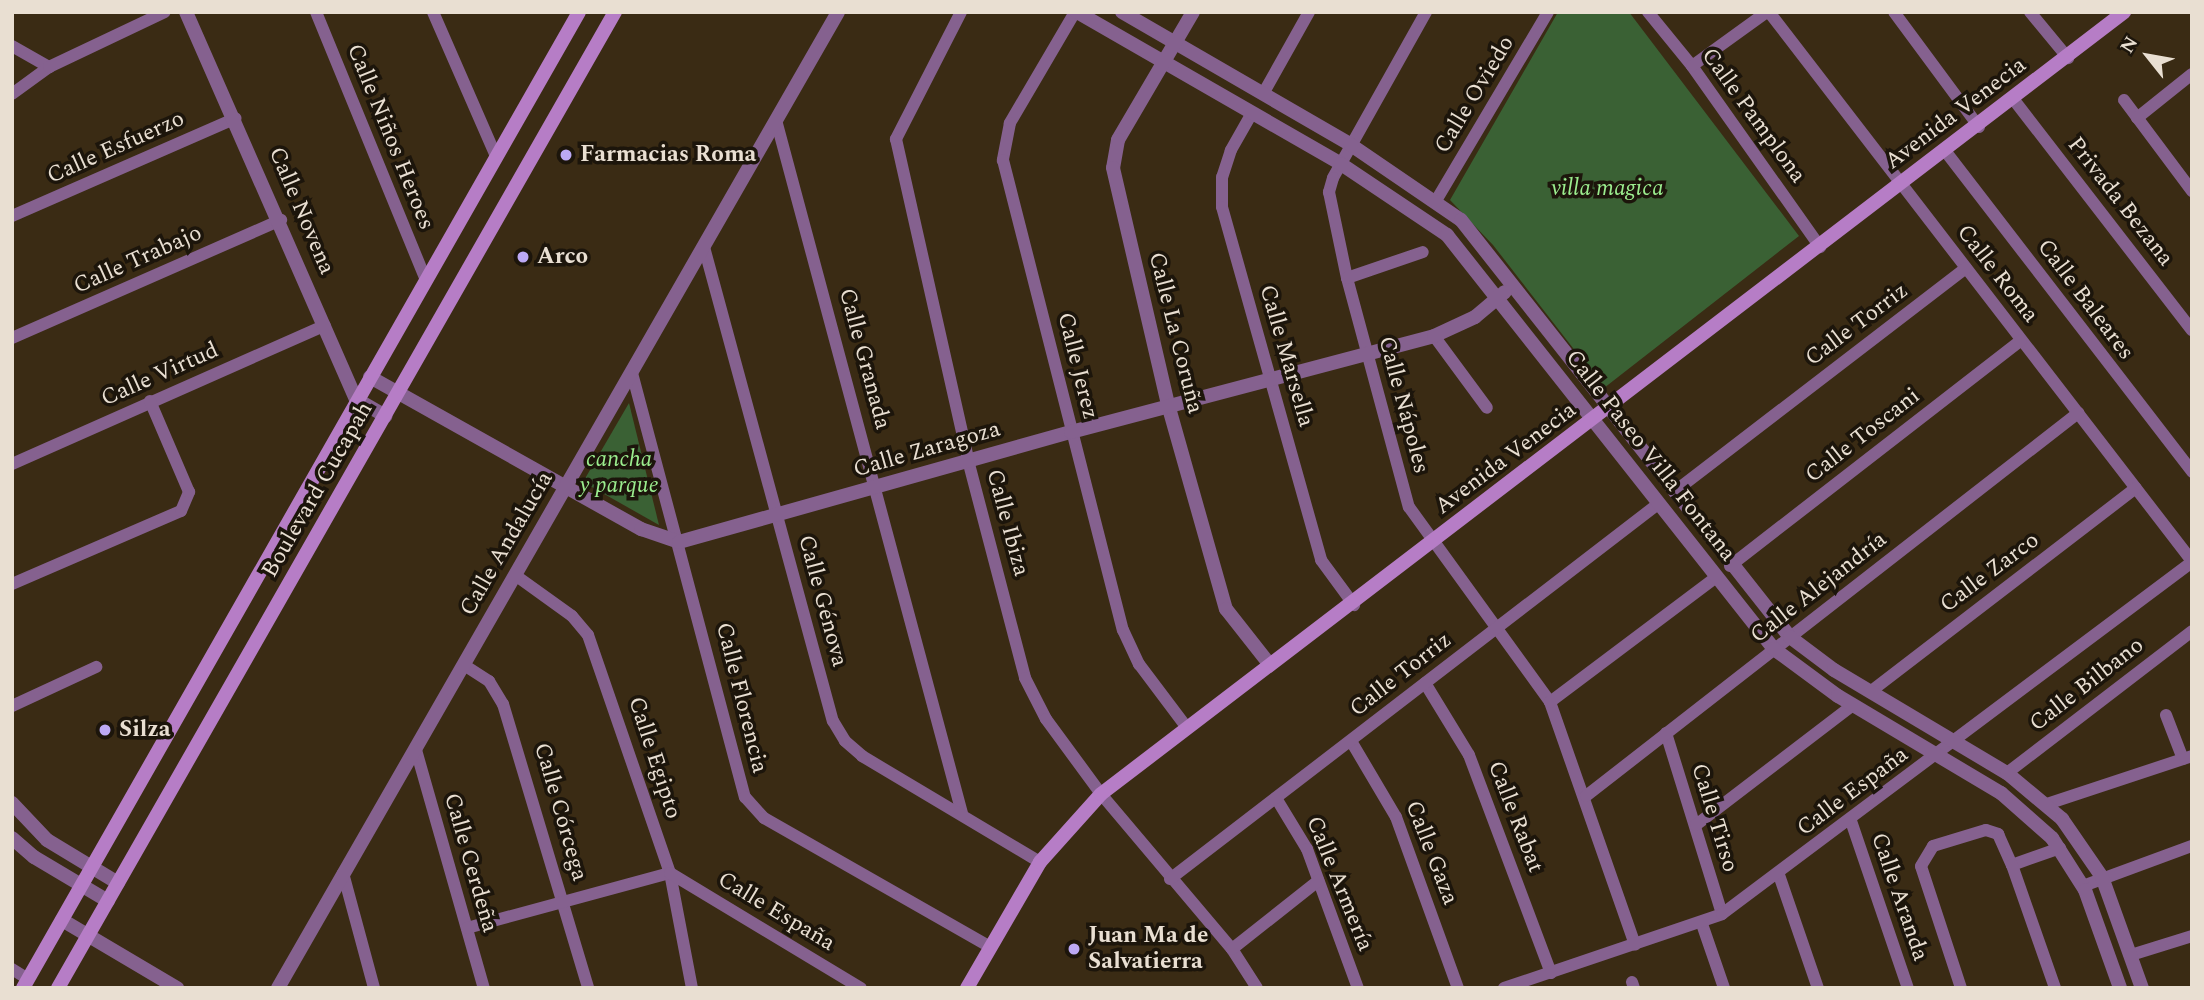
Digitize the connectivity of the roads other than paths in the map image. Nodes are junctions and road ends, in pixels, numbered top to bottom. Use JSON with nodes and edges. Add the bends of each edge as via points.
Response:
{"nodes":[{"id":1,"x":165,"y":12,"type":"edge"},
{"id":2,"x":187,"y":12,"type":"edge"},
{"id":3,"x":316,"y":12,"type":"edge"},
{"id":4,"x":433,"y":12,"type":"edge"},
{"id":5,"x":615,"y":12,"type":"edge"},
{"id":6,"x":838,"y":12,"type":"edge"},
{"id":7,"x":961,"y":12,"type":"edge"},
{"id":8,"x":1076,"y":12,"type":"edge"},
{"id":9,"x":1122,"y":12,"type":"edge"},
{"id":10,"x":1193,"y":12,"type":"edge"},
{"id":11,"x":1309,"y":12,"type":"edge"},
{"id":12,"x":1426,"y":12,"type":"edge"},
{"id":13,"x":1548,"y":12,"type":"edge"},
{"id":14,"x":1648,"y":12,"type":"edge"},
{"id":15,"x":1768,"y":12,"type":"edge"},
{"id":16,"x":1894,"y":12,"type":"edge"},
{"id":17,"x":2030,"y":12,"type":"edge"},
{"id":18,"x":2124,"y":12,"type":"edge"},
{"id":19,"x":572,"y":16,"type":"edge"},
{"id":20,"x":1175,"y":43,"type":"junction"},
{"id":21,"x":12,"y":46,"type":"edge"},
{"id":22,"x":2068,"y":58,"type":"junction"},
{"id":23,"x":1164,"y":62,"type":"junction"},
{"id":24,"x":1692,"y":66,"type":"junction"},
{"id":25,"x":49,"y":67,"type":"junction"},
{"id":26,"x":2192,"y":74,"type":"edge"},
{"id":27,"x":12,"y":94,"type":"edge"},
{"id":28,"x":1263,"y":94,"type":"junction"},
{"id":29,"x":2014,"y":100,"type":"junction"},
{"id":30,"x":2124,"y":100,"type":"dead end"},
{"id":31,"x":1252,"y":113,"type":"junction"},
{"id":32,"x":236,"y":118,"type":"junction"},
{"id":33,"x":2137,"y":118,"type":"junction"},
{"id":34,"x":776,"y":120,"type":"junction"},
{"id":35,"x":1979,"y":127,"type":"junction"},
{"id":36,"x":1351,"y":145,"type":"junction"},
{"id":37,"x":1946,"y":152,"type":"junction"},
{"id":38,"x":496,"y":156,"type":"junction"},
{"id":39,"x":1341,"y":164,"type":"junction"},
{"id":40,"x":1902,"y":184,"type":"junction"},
{"id":41,"x":2192,"y":191,"type":"edge"},
{"id":42,"x":1437,"y":199,"type":"junction"},
{"id":43,"x":12,"y":216,"type":"edge"},
{"id":44,"x":281,"y":220,"type":"junction"},
{"id":45,"x":704,"y":247,"type":"junction"},
{"id":46,"x":1820,"y":247,"type":"junction"},
{"id":47,"x":1423,"y":252,"type":"dead end"},
{"id":48,"x":1966,"y":268,"type":"junction"},
{"id":49,"x":425,"y":278,"type":"junction"},
{"id":50,"x":1347,"y":278,"type":"junction"},
{"id":51,"x":1515,"y":285,"type":"junction"},
{"id":52,"x":1499,"y":298,"type":"junction"},
{"id":53,"x":325,"y":325,"type":"junction"},
{"id":54,"x":2192,"y":330,"type":"edge"},
{"id":55,"x":1434,"y":337,"type":"junction"},
{"id":56,"x":12,"y":338,"type":"edge"},
{"id":57,"x":2021,"y":340,"type":"junction"},
{"id":58,"x":1367,"y":355,"type":"junction"},
{"id":59,"x":632,"y":373,"type":"junction"},
{"id":60,"x":370,"y":376,"type":"junction"},
{"id":61,"x":1271,"y":381,"type":"junction"},
{"id":62,"x":399,"y":394,"type":"junction"},
{"id":63,"x":356,"y":399,"type":"junction"},
{"id":64,"x":150,"y":401,"type":"junction"},
{"id":65,"x":1169,"y":408,"type":"junction"},
{"id":66,"x":1487,"y":408,"type":"dead end"},
{"id":67,"x":1609,"y":409,"type":"junction"},
{"id":68,"x":2078,"y":413,"type":"junction"},
{"id":69,"x":386,"y":416,"type":"junction"},
{"id":70,"x":1594,"y":421,"type":"junction"},
{"id":71,"x":1072,"y":432,"type":"junction"},
{"id":72,"x":12,"y":464,"type":"edge"},
{"id":73,"x":969,"y":464,"type":"junction"},
{"id":74,"x":2192,"y":472,"type":"edge"},
{"id":75,"x":566,"y":487,"type":"junction"},
{"id":76,"x":877,"y":488,"type":"junction"},
{"id":77,"x":2136,"y":488,"type":"junction"},
{"id":78,"x":1674,"y":492,"type":"junction"},
{"id":79,"x":1658,"y":504,"type":"junction"},
{"id":80,"x":778,"y":516,"type":"junction"},
{"id":81,"x":679,"y":542,"type":"junction"},
{"id":82,"x":1434,"y":543,"type":"junction"},
{"id":83,"x":2192,"y":562,"type":"edge"},
{"id":84,"x":1730,"y":566,"type":"junction"},
{"id":85,"x":516,"y":575,"type":"junction"},
{"id":86,"x":1715,"y":578,"type":"junction"},
{"id":87,"x":12,"y":584,"type":"edge"},
{"id":88,"x":1354,"y":605,"type":"junction"},
{"id":89,"x":1498,"y":627,"type":"junction"},
{"id":90,"x":2192,"y":631,"type":"edge"},
{"id":91,"x":1790,"y":637,"type":"junction"},
{"id":92,"x":1774,"y":649,"type":"junction"},
{"id":93,"x":464,"y":664,"type":"junction"},
{"id":94,"x":1270,"y":665,"type":"junction"},
{"id":95,"x":96,"y":667,"type":"dead end"},
{"id":96,"x":1424,"y":683,"type":"junction"},
{"id":97,"x":1870,"y":692,"type":"junction"},
{"id":98,"x":1550,"y":702,"type":"junction"},
{"id":99,"x":1853,"y":705,"type":"junction"},
{"id":100,"x":12,"y":706,"type":"edge"},
{"id":101,"x":2166,"y":715,"type":"dead end"},
{"id":102,"x":1187,"y":727,"type":"junction"},
{"id":103,"x":1666,"y":733,"type":"junction"},
{"id":104,"x":1350,"y":741,"type":"junction"},
{"id":105,"x":1954,"y":742,"type":"junction"},
{"id":106,"x":416,"y":750,"type":"junction"},
{"id":107,"x":1937,"y":755,"type":"junction"},
{"id":108,"x":2187,"y":757,"type":"edge"},
{"id":109,"x":2007,"y":773,"type":"junction"},
{"id":110,"x":1101,"y":794,"type":"junction"},
{"id":111,"x":1586,"y":796,"type":"junction"},
{"id":112,"x":1276,"y":798,"type":"junction"},
{"id":113,"x":12,"y":803,"type":"edge"},
{"id":114,"x":2047,"y":804,"type":"junction"},
{"id":115,"x":962,"y":813,"type":"junction"},
{"id":116,"x":1851,"y":821,"type":"junction"},
{"id":117,"x":1696,"y":825,"type":"junction"},
{"id":118,"x":12,"y":838,"type":"edge"},
{"id":119,"x":2192,"y":846,"type":"edge"},
{"id":120,"x":2060,"y":848,"type":"junction"},
{"id":121,"x":1040,"y":862,"type":"junction"},
{"id":122,"x":2012,"y":865,"type":"junction"},
{"id":123,"x":91,"y":867,"type":"junction"},
{"id":124,"x":343,"y":873,"type":"junction"},
{"id":125,"x":670,"y":873,"type":"junction"},
{"id":126,"x":1779,"y":875,"type":"junction"},
{"id":127,"x":2102,"y":877,"type":"junction"},
{"id":128,"x":1170,"y":879,"type":"junction"},
{"id":129,"x":1318,"y":881,"type":"junction"},
{"id":130,"x":118,"y":883,"type":"junction"},
{"id":131,"x":81,"y":885,"type":"junction"},
{"id":132,"x":2083,"y":886,"type":"junction"},
{"id":133,"x":107,"y":901,"type":"junction"},
{"id":134,"x":565,"y":903,"type":"junction"},
{"id":135,"x":1722,"y":914,"type":"junction"},
{"id":136,"x":62,"y":919,"type":"junction"},
{"id":137,"x":1702,"y":924,"type":"junction"},
{"id":138,"x":467,"y":928,"type":"junction"},
{"id":139,"x":89,"y":936,"type":"junction"},
{"id":140,"x":2192,"y":936,"type":"edge"},
{"id":141,"x":1636,"y":945,"type":"junction"},
{"id":142,"x":989,"y":947,"type":"junction"},
{"id":143,"x":1232,"y":948,"type":"junction"},
{"id":144,"x":2131,"y":955,"type":"junction"},
{"id":145,"x":12,"y":969,"type":"edge"},
{"id":146,"x":1551,"y":973,"type":"junction"},
{"id":147,"x":25,"y":983,"type":"edge"},
{"id":148,"x":58,"y":988,"type":"edge"},
{"id":149,"x":177,"y":988,"type":"edge"},
{"id":150,"x":278,"y":988,"type":"edge"},
{"id":151,"x":374,"y":988,"type":"edge"},
{"id":152,"x":484,"y":988,"type":"edge"},
{"id":153,"x":588,"y":988,"type":"edge"},
{"id":154,"x":692,"y":988,"type":"edge"},
{"id":155,"x":862,"y":988,"type":"edge"},
{"id":156,"x":967,"y":988,"type":"edge"},
{"id":157,"x":1257,"y":988,"type":"edge"},
{"id":158,"x":1358,"y":988,"type":"edge"},
{"id":159,"x":1458,"y":988,"type":"edge"},
{"id":160,"x":1504,"y":988,"type":"edge"},
{"id":161,"x":1724,"y":988,"type":"edge"},
{"id":162,"x":1818,"y":988,"type":"edge"},
{"id":163,"x":1908,"y":988,"type":"edge"},
{"id":164,"x":1961,"y":988,"type":"edge"},
{"id":165,"x":2055,"y":988,"type":"edge"},
{"id":166,"x":2120,"y":988,"type":"edge"},
{"id":167,"x":2142,"y":988,"type":"edge"}],
"edges":[{"from":1,"to":25,"type":"street"},
{"from":2,"to":32,"type":"street","name":"Calle Novena"},
{"from":3,"to":49,"type":"street","name":"Calle Niños Heroes"},
{"from":4,"to":38,"type":"street"},
{"from":5,"to":62,"type":"main road","name":"Boulevard Cucapah"},
{"from":6,"to":34,"type":"street","name":"Calle Andalucía"},
{"from":7,"to":73,"type":"street","name":"Calle Ibiza","via":[[896,139]]},
{"from":8,"to":23,"type":"street","name":"Calle Paseo Villa Fontana"},
{"from":8,"to":71,"type":"street","name":"Calle Jerez","via":[[1003,142],[1003,160]]},
{"from":9,"to":20,"type":"street","name":"Calle Paseo Villa Fontana"},
{"from":10,"to":20,"type":"street","name":"Calle La Coruña"},
{"from":11,"to":28,"type":"street"},
{"from":12,"to":36,"type":"street","name":"Calle Nápoles"},
{"from":13,"to":42,"type":"street","name":"Calle Oviedo"},
{"from":14,"to":24,"type":"street","name":"Calle Pamplona"},
{"from":15,"to":24,"type":"street"},
{"from":15,"to":40,"type":"street","name":"Calle Roma"},
{"from":16,"to":35,"type":"street"},
{"from":17,"to":22,"type":"street"},
{"from":18,"to":22,"type":"main road","name":"Avenida Venecia"},
{"from":19,"to":38,"type":"main road","name":"Boulevard Cucapah"},
{"from":20,"to":23,"type":"street","name":"Calle La Coruña"},
{"from":20,"to":28,"type":"street","name":"Calle Paseo Villa Fontana"},
{"from":21,"to":25,"type":"street"},
{"from":22,"to":29,"type":"main road","name":"Avenida Venecia"},
{"from":23,"to":31,"type":"street","name":"Calle Paseo Villa Fontana"},
{"from":23,"to":65,"type":"street","name":"Calle La Coruña","via":[[1118,140],[1113,168]]},
{"from":24,"to":46,"type":"street","name":"Calle Pamplona"},
{"from":25,"to":27,"type":"street"},
{"from":26,"to":33,"type":"street"},
{"from":28,"to":36,"type":"street","name":"Calle Paseo Villa Fontana"},
{"from":29,"to":35,"type":"main road","name":"Avenida Venecia"},
{"from":29,"to":54,"type":"street","name":"Privada Bezana"},
{"from":30,"to":33,"type":"street"},
{"from":31,"to":39,"type":"street","name":"Calle Paseo Villa Fontana"},
{"from":31,"to":61,"type":"street","name":"Calle Marsella","via":[[1222,177],[1222,206]]},
{"from":32,"to":43,"type":"street","name":"Calle Esfuerzo"},
{"from":32,"to":44,"type":"street","name":"Calle Novena"},
{"from":33,"to":41,"type":"street"},
{"from":34,"to":45,"type":"street","name":"Calle Andalucía"},
{"from":34,"to":76,"type":"street","name":"Calle Granada"},
{"from":35,"to":37,"type":"main road","name":"Avenida Venecia"},
{"from":36,"to":39,"type":"street","name":"Calle Nápoles"},
{"from":36,"to":42,"type":"street","name":"Calle Paseo Villa Fontana"},
{"from":37,"to":40,"type":"main road","name":"Avenida Venecia"},
{"from":37,"to":74,"type":"street","name":"Calle Baleares"},
{"from":38,"to":49,"type":"main road","name":"Boulevard Cucapah"},
{"from":39,"to":50,"type":"street","name":"Calle Nápoles","via":[[1329,192]]},
{"from":39,"to":52,"type":"street","name":"Calle Paseo Villa Fontana","via":[[1447,235]]},
{"from":40,"to":46,"type":"main road","name":"Avenida Venecia"},
{"from":40,"to":48,"type":"street","name":"Calle Roma"},
{"from":42,"to":51,"type":"street","name":"Calle Paseo Villa Fontana","via":[[1470,229]]},
{"from":44,"to":53,"type":"street","name":"Calle Novena"},
{"from":44,"to":56,"type":"street","name":"Calle Trabajo"},
{"from":45,"to":59,"type":"street","name":"Calle Andalucía"},
{"from":45,"to":80,"type":"street","name":"Calle Génova"},
{"from":46,"to":67,"type":"main road","name":"Avenida Venecia"},
{"from":47,"to":50,"type":"street"},
{"from":48,"to":57,"type":"street","name":"Calle Roma"},
{"from":48,"to":78,"type":"street","name":"Calle Torriz"},
{"from":49,"to":60,"type":"main road","name":"Boulevard Cucapah"},
{"from":50,"to":58,"type":"street","name":"Calle Nápoles"},
{"from":51,"to":52,"type":"street","name":"Calle Zaragoza"},
{"from":51,"to":67,"type":"street","name":"Calle Paseo Villa Fontana"},
{"from":52,"to":55,"type":"street","name":"Calle Zaragoza","via":[[1475,317]]},
{"from":52,"to":70,"type":"street","name":"Calle Paseo Villa Fontana"},
{"from":53,"to":63,"type":"street","name":"Calle Novena"},
{"from":53,"to":64,"type":"street","name":"Calle Virtud"},
{"from":55,"to":58,"type":"street","name":"Calle Zaragoza"},
{"from":55,"to":66,"type":"street"},
{"from":57,"to":68,"type":"street","name":"Calle Roma"},
{"from":57,"to":84,"type":"street","name":"Calle Toscani"},
{"from":58,"to":61,"type":"street","name":"Calle Zaragoza"},
{"from":58,"to":82,"type":"street","name":"Calle Nápoles","via":[[1409,507]]},
{"from":59,"to":75,"type":"street","name":"Calle Andalucía"},
{"from":59,"to":81,"type":"street","name":"Calle Florencia"},
{"from":60,"to":62,"type":"street"},
{"from":60,"to":63,"type":"main road","name":"Boulevard Cucapah"},
{"from":61,"to":65,"type":"street","name":"Calle Zaragoza"},
{"from":61,"to":88,"type":"street","name":"Calle Marsella","via":[[1321,560]]},
{"from":62,"to":69,"type":"main road","name":"Boulevard Cucapah"},
{"from":62,"to":75,"type":"street"},
{"from":63,"to":69,"type":"street"},
{"from":63,"to":123,"type":"main road","name":"Boulevard Cucapah"},
{"from":64,"to":72,"type":"street","name":"Calle Virtud"},
{"from":64,"to":87,"type":"street","via":[[189,492],[181,510]]},
{"from":65,"to":71,"type":"street","name":"Calle Zaragoza"},
{"from":65,"to":94,"type":"street","name":"Calle La Coruña","via":[[1226,609]]},
{"from":67,"to":70,"type":"main road","name":"Avenida Venecia"},
{"from":67,"to":78,"type":"street","name":"Calle Paseo Villa Fontana"},
{"from":68,"to":77,"type":"street","name":"Calle Roma"},
{"from":68,"to":91,"type":"street","name":"Calle Alejandría"},
{"from":69,"to":130,"type":"main road","name":"Boulevard Cucapah"},
{"from":70,"to":79,"type":"street","name":"Calle Paseo Villa Fontana"},
{"from":70,"to":82,"type":"main road","name":"Avenida Venecia"},
{"from":71,"to":73,"type":"street","name":"Calle Zaragoza"},
{"from":71,"to":102,"type":"street","name":"Calle Jerez","via":[[1123,630],[1139,664]]},
{"from":73,"to":76,"type":"street","name":"Calle Zaragoza"},
{"from":73,"to":110,"type":"street","name":"Calle Ibiza","via":[[1025,678],[1046,719]]},
{"from":75,"to":81,"type":"street","via":[[651,533]]},
{"from":75,"to":85,"type":"street","name":"Calle Andalucía"},
{"from":76,"to":80,"type":"street","name":"Calle Zaragoza"},
{"from":76,"to":115,"type":"street","name":"Calle Granada"},
{"from":77,"to":83,"type":"street","name":"Calle Roma"},
{"from":77,"to":97,"type":"street","name":"Calle Zarco"},
{"from":78,"to":84,"type":"street","name":"Calle Paseo Villa Fontana"},
{"from":79,"to":86,"type":"street","name":"Calle Paseo Villa Fontana"},
{"from":79,"to":89,"type":"street","name":"Calle Torriz"},
{"from":80,"to":81,"type":"street","name":"Calle Zaragoza"},
{"from":80,"to":115,"type":"street","name":"Calle Génova","via":[[833,722],[845,741]]},
{"from":81,"to":142,"type":"street","name":"Calle Florencia","via":[[745,797],[764,818]]},
{"from":82,"to":88,"type":"main road","name":"Avenida Venecia"},
{"from":82,"to":89,"type":"street","name":"Calle Nápoles"},
{"from":83,"to":105,"type":"street","name":"Calle España"},
{"from":84,"to":91,"type":"street","name":"Calle Paseo Villa Fontana"},
{"from":85,"to":93,"type":"street","name":"Calle Andalucía"},
{"from":85,"to":125,"type":"street","name":"Calle Egipto","via":[[572,616],[589,635]]},
{"from":86,"to":92,"type":"street","name":"Calle Paseo Villa Fontana"},
{"from":86,"to":98,"type":"street"},
{"from":88,"to":94,"type":"main road","name":"Avenida Venecia"},
{"from":89,"to":96,"type":"street","name":"Calle Torriz"},
{"from":89,"to":98,"type":"street","name":"Calle Nápoles"},
{"from":90,"to":109,"type":"street","name":"Calle Bilbano"},
{"from":91,"to":92,"type":"street","name":"Calle Alejandría"},
{"from":91,"to":97,"type":"street","name":"Calle Paseo Villa Fontana"},
{"from":92,"to":99,"type":"street","name":"Calle Paseo Villa Fontana"},
{"from":92,"to":103,"type":"street","name":"Calle Alejandría"},
{"from":93,"to":106,"type":"street","name":"Calle Andalucía"},
{"from":93,"to":134,"type":"street","name":"Calle Córcega","via":[[489,681],[503,704]]},
{"from":94,"to":102,"type":"main road","name":"Avenida Venecia"},
{"from":95,"to":100,"type":"street"},
{"from":96,"to":104,"type":"street","name":"Calle Torriz"},
{"from":96,"to":146,"type":"street","name":"Calle Rabat","via":[[1469,755]]},
{"from":97,"to":105,"type":"street","name":"Calle Paseo Villa Fontana"},
{"from":98,"to":111,"type":"street","name":"Calle Nápoles"},
{"from":99,"to":107,"type":"street","name":"Calle Paseo Villa Fontana"},
{"from":99,"to":117,"type":"street"},
{"from":101,"to":108,"type":"street"},
{"from":102,"to":110,"type":"main road","name":"Avenida Venecia"},
{"from":103,"to":111,"type":"street","name":"Calle Alejandría"},
{"from":103,"to":117,"type":"street","name":"Calle Tirso"},
{"from":104,"to":112,"type":"street","name":"Calle Torriz"},
{"from":104,"to":159,"type":"street","name":"Calle Gaza","via":[[1396,817]]},
{"from":105,"to":107,"type":"street","name":"Calle España"},
{"from":105,"to":109,"type":"street","name":"Calle Paseo Villa Fontana"},
{"from":106,"to":124,"type":"street","name":"Calle Andalucía"},
{"from":106,"to":138,"type":"street","name":"Calle Cerdeña"},
{"from":107,"to":116,"type":"street","name":"Calle España"},
{"from":107,"to":120,"type":"street","name":"Calle Paseo Villa Fontana","via":[[2019,807]]},
{"from":108,"to":114,"type":"street"},
{"from":109,"to":114,"type":"street","name":"Calle Paseo Villa Fontana"},
{"from":110,"to":121,"type":"main road","name":"Avenida Venecia"},
{"from":110,"to":128,"type":"street","name":"Calle Ibiza"},
{"from":111,"to":141,"type":"street","name":"Calle Nápoles"},
{"from":112,"to":128,"type":"street","name":"Calle Torriz"},
{"from":112,"to":129,"type":"street","name":"Calle Armería","via":[[1296,825]]},
{"from":113,"to":123,"type":"street","via":[[47,840]]},
{"from":114,"to":127,"type":"street","name":"Calle Paseo Villa Fontana","via":[[2074,834]]},
{"from":115,"to":121,"type":"street","name":"Calle Génova"},
{"from":116,"to":126,"type":"street","name":"Calle España"},
{"from":116,"to":163,"type":"street","name":"Calle Aranda"},
{"from":117,"to":135,"type":"street","name":"Calle Tirso"},
{"from":118,"to":131,"type":"street"},
{"from":119,"to":127,"type":"street"},
{"from":120,"to":122,"type":"street"},
{"from":120,"to":132,"type":"street","name":"Calle Paseo Villa Fontana"},
{"from":121,"to":142,"type":"main road","name":"Avenida Venecia"},
{"from":122,"to":164,"type":"street","via":[[1994,831],[1933,846],[1924,854],[1922,866]]},
{"from":122,"to":165,"type":"street"},
{"from":123,"to":130,"type":"street"},
{"from":123,"to":131,"type":"main road","name":"Boulevard Cucapah"},
{"from":124,"to":150,"type":"street","name":"Calle Andalucía"},
{"from":124,"to":151,"type":"street"},
{"from":125,"to":134,"type":"street"},
{"from":125,"to":154,"type":"street","name":"Calle Egipto"},
{"from":125,"to":155,"type":"street","name":"Calle España"},
{"from":126,"to":135,"type":"street","name":"Calle España"},
{"from":126,"to":162,"type":"street"},
{"from":127,"to":132,"type":"street"},
{"from":127,"to":144,"type":"street","name":"Calle Paseo Villa Fontana"},
{"from":128,"to":143,"type":"street","name":"Calle Ibiza"},
{"from":129,"to":143,"type":"street"},
{"from":129,"to":158,"type":"street","name":"Calle Armería"},
{"from":130,"to":133,"type":"main road","name":"Boulevard Cucapah"},
{"from":131,"to":133,"type":"street"},
{"from":131,"to":136,"type":"main road","name":"Boulevard Cucapah"},
{"from":132,"to":166,"type":"street","name":"Calle Paseo Villa Fontana"},
{"from":133,"to":139,"type":"main road","name":"Boulevard Cucapah"},
{"from":134,"to":138,"type":"street"},
{"from":134,"to":153,"type":"street","name":"Calle Córcega"},
{"from":135,"to":137,"type":"street","name":"Calle España"},
{"from":136,"to":139,"type":"street"},
{"from":136,"to":147,"type":"main road","name":"Boulevard Cucapah"},
{"from":137,"to":141,"type":"street","name":"Calle España"},
{"from":137,"to":161,"type":"street"},
{"from":138,"to":152,"type":"street","name":"Calle Cerdeña"},
{"from":139,"to":148,"type":"main road","name":"Boulevard Cucapah"},
{"from":139,"to":149,"type":"street"},
{"from":140,"to":144,"type":"street"},
{"from":141,"to":146,"type":"street","name":"Calle España"},
{"from":142,"to":156,"type":"main road","name":"Avenida Venecia"},
{"from":143,"to":157,"type":"street","name":"Calle Ibiza"},
{"from":144,"to":167,"type":"street","name":"Calle Paseo Villa Fontana"},
{"from":145,"to":147,"type":"street"},
{"from":146,"to":160,"type":"street","name":"Calle España"}]}
